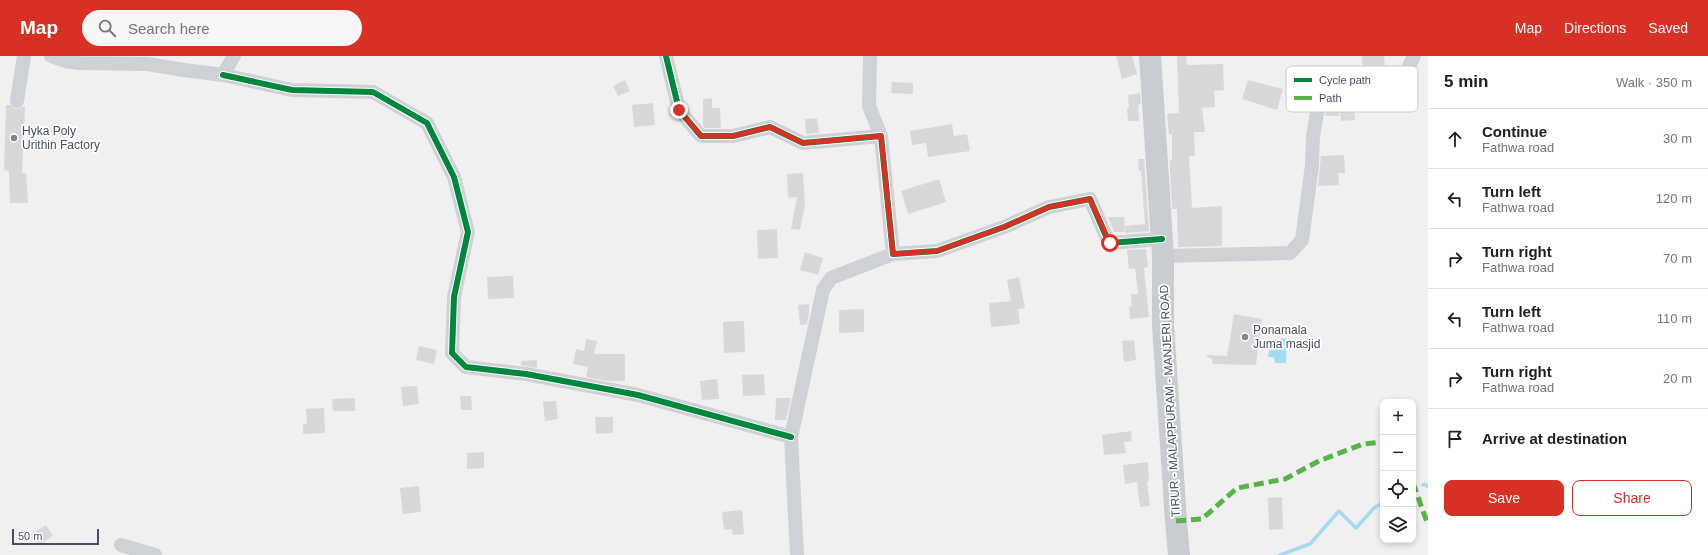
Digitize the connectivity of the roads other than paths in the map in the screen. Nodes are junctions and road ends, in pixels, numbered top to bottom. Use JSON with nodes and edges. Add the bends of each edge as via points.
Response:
{"nodes":[{"id":1,"x":24,"y":56,"type":"edge"},
{"id":2,"x":51,"y":56,"type":"edge"},
{"id":3,"x":234,"y":56,"type":"edge"},
{"id":4,"x":666,"y":56,"type":"edge"},
{"id":5,"x":870,"y":56,"type":"edge"},
{"id":6,"x":1150,"y":56,"type":"edge"},
{"id":7,"x":1414,"y":56,"type":"edge"},
{"id":8,"x":65,"y":58,"type":"edge"},
{"id":9,"x":1409,"y":66,"type":"edge"},
{"id":10,"x":223,"y":75,"type":"junction"},
{"id":11,"x":17,"y":100,"type":"dead end"},
{"id":12,"x":1317,"y":112,"type":"edge"},
{"id":13,"x":881,"y":136,"type":"junction"},
{"id":14,"x":1163,"y":248,"type":"junction"},
{"id":15,"x":893,"y":254,"type":"junction"},
{"id":16,"x":791,"y":437,"type":"junction"},
{"id":17,"x":121,"y":545,"type":"dead end"},
{"id":18,"x":155,"y":555,"type":"edge"},
{"id":19,"x":797,"y":555,"type":"edge"},
{"id":20,"x":1179,"y":555,"type":"edge"}],
"edges":[{"from":1,"to":11,"type":"street"},
{"from":2,"to":8,"type":"street"},
{"from":3,"to":10,"type":"street"},
{"from":4,"to":13,"type":"street","via":[[679,110],[701,136],[733,136],[770,127],[803,143]]},
{"from":5,"to":13,"type":"street","via":[[869,106]]},
{"from":6,"to":14,"type":"main road","name":"TIRUR - MALAPPURAM - MANJERI ROAD"},
{"from":7,"to":9,"type":"street"},
{"from":8,"to":10,"type":"street","via":[[80,63],[147,64]]},
{"from":10,"to":16,"type":"street","via":[[292,90],[373,92],[427,123],[454,177],[468,232],[454,297],[452,353],[466,366],[526,374],[638,395]]},
{"from":12,"to":14,"type":"street","via":[[1302,240],[1290,252]]},
{"from":13,"to":15,"type":"street"},
{"from":14,"to":15,"type":"street","via":[[1110,243],[1090,199],[1049,207],[1004,227],[937,251]]},
{"from":14,"to":20,"type":"main road","name":"TIRUR - MALAPPURAM - MANJERI ROAD","via":[[1163,325]]},
{"from":15,"to":16,"type":"street","via":[[831,278],[823,290]]},
{"from":16,"to":19,"type":"street"},
{"from":17,"to":18,"type":"street"}]}
